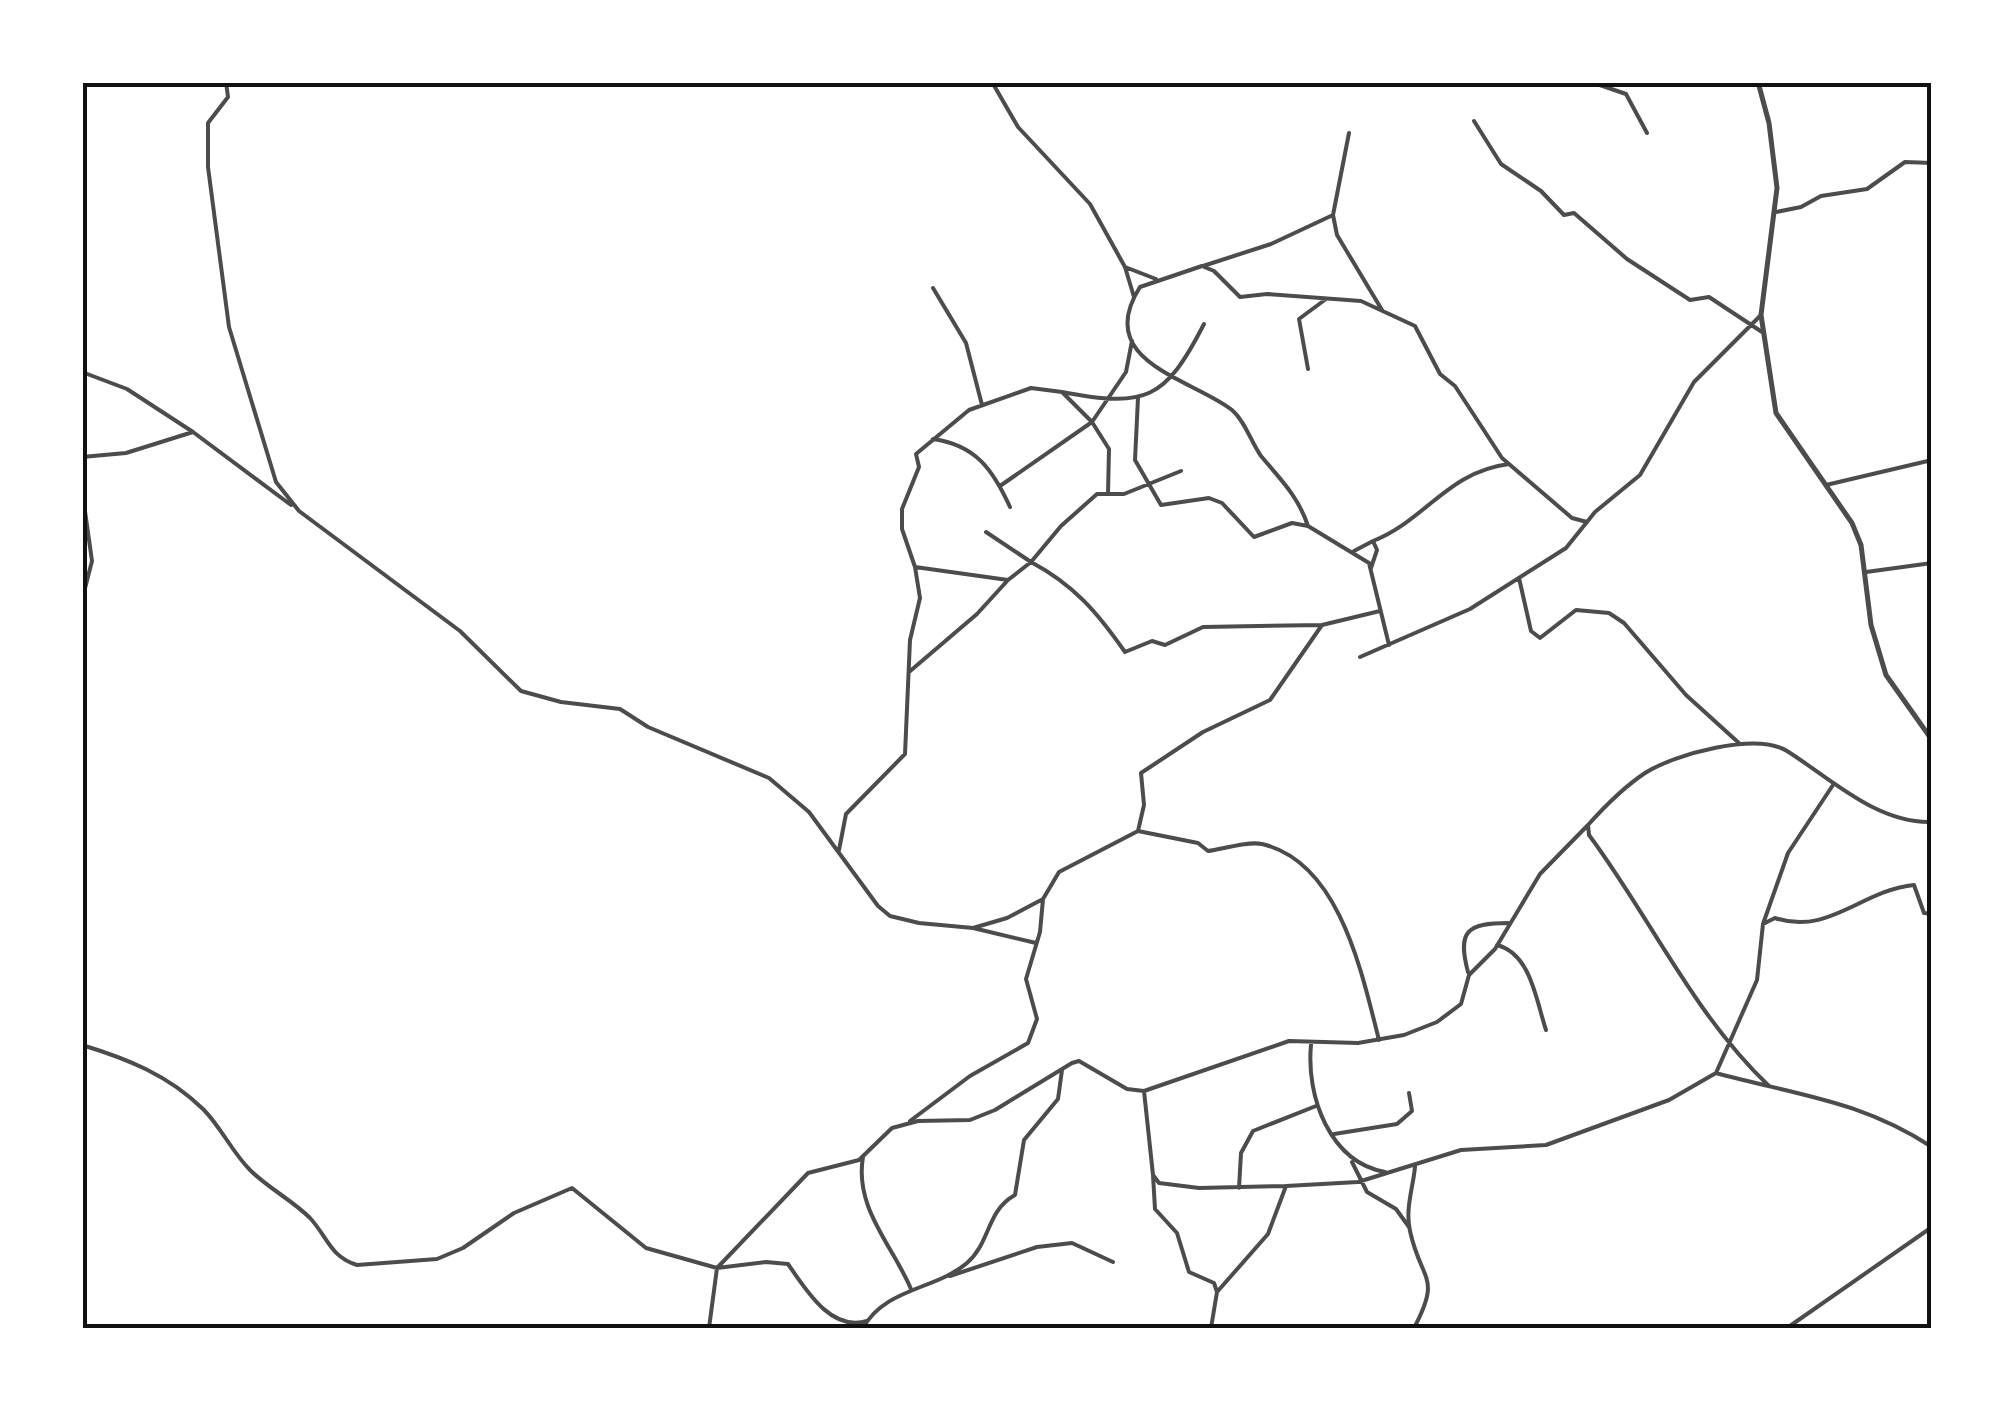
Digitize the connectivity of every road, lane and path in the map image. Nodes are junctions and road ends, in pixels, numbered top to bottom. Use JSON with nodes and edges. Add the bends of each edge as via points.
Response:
{"nodes":[{"id":1,"x":226,"y":82,"type":"edge"},
{"id":2,"x":992,"y":82,"type":"edge"},
{"id":3,"x":1591,"y":82,"type":"edge"},
{"id":4,"x":1758,"y":82,"type":"edge"},
{"id":5,"x":1474,"y":121,"type":"dead end"},
{"id":6,"x":1350,"y":133,"type":"dead end"},
{"id":7,"x":1647,"y":133,"type":"dead end"},
{"id":8,"x":1932,"y":163,"type":"edge"},
{"id":9,"x":1776,"y":212,"type":"junction"},
{"id":10,"x":1333,"y":215,"type":"junction"},
{"id":11,"x":1202,"y":266,"type":"junction"},
{"id":12,"x":1124,"y":267,"type":"junction"},
{"id":13,"x":1156,"y":280,"type":"junction"},
{"id":14,"x":933,"y":288,"type":"dead end"},
{"id":15,"x":1134,"y":297,"type":"junction"},
{"id":16,"x":1326,"y":300,"type":"junction"},
{"id":17,"x":1382,"y":310,"type":"junction"},
{"id":18,"x":1760,"y":314,"type":"junction"},
{"id":19,"x":1204,"y":324,"type":"dead end"},
{"id":20,"x":1749,"y":326,"type":"junction"},
{"id":21,"x":1762,"y":332,"type":"junction"},
{"id":22,"x":1133,"y":338,"type":"junction"},
{"id":23,"x":1308,"y":369,"type":"dead end"},
{"id":24,"x":82,"y":372,"type":"edge"},
{"id":25,"x":1172,"y":380,"type":"junction"},
{"id":26,"x":1062,"y":392,"type":"junction"},
{"id":27,"x":1138,"y":397,"type":"junction"},
{"id":28,"x":1109,"y":400,"type":"junction"},
{"id":29,"x":982,"y":405,"type":"junction"},
{"id":30,"x":1092,"y":422,"type":"junction"},
{"id":31,"x":193,"y":432,"type":"junction"},
{"id":32,"x":930,"y":438,"type":"junction"},
{"id":33,"x":82,"y":457,"type":"edge"},
{"id":34,"x":1932,"y":460,"type":"edge"},
{"id":35,"x":1510,"y":464,"type":"junction"},
{"id":36,"x":1181,"y":471,"type":"dead end"},
{"id":37,"x":1826,"y":485,"type":"junction"},
{"id":38,"x":1000,"y":486,"type":"junction"},
{"id":39,"x":1148,"y":487,"type":"junction"},
{"id":40,"x":82,"y":490,"type":"edge"},
{"id":41,"x":1108,"y":494,"type":"junction"},
{"id":42,"x":1010,"y":507,"type":"dead end"},
{"id":43,"x":298,"y":512,"type":"junction"},
{"id":44,"x":1588,"y":522,"type":"junction"},
{"id":45,"x":1308,"y":526,"type":"junction"},
{"id":46,"x":986,"y":532,"type":"dead end"},
{"id":47,"x":1373,"y":541,"type":"junction"},
{"id":48,"x":1352,"y":552,"type":"junction"},
{"id":49,"x":1030,"y":562,"type":"junction"},
{"id":50,"x":1932,"y":563,"type":"edge"},
{"id":51,"x":916,"y":567,"type":"junction"},
{"id":52,"x":1371,"y":568,"type":"junction"},
{"id":53,"x":1866,"y":572,"type":"junction"},
{"id":54,"x":1518,"y":577,"type":"junction"},
{"id":55,"x":1008,"y":580,"type":"junction"},
{"id":56,"x":82,"y":600,"type":"edge"},
{"id":57,"x":1380,"y":611,"type":"junction"},
{"id":58,"x":1322,"y":624,"type":"junction"},
{"id":59,"x":1389,"y":645,"type":"junction"},
{"id":60,"x":1360,"y":657,"type":"dead end"},
{"id":61,"x":908,"y":673,"type":"junction"},
{"id":62,"x":1932,"y":740,"type":"edge"},
{"id":63,"x":1740,"y":744,"type":"junction"},
{"id":64,"x":1833,"y":784,"type":"junction"},
{"id":65,"x":1932,"y":822,"type":"edge"},
{"id":66,"x":1588,"y":825,"type":"junction"},
{"id":67,"x":1138,"y":831,"type":"junction"},
{"id":68,"x":839,"y":853,"type":"junction"},
{"id":69,"x":1043,"y":899,"type":"junction"},
{"id":70,"x":1932,"y":914,"type":"edge"},
{"id":71,"x":1508,"y":923,"type":"junction"},
{"id":72,"x":1763,"y":924,"type":"junction"},
{"id":73,"x":974,"y":928,"type":"junction"},
{"id":74,"x":1036,"y":943,"type":"junction"},
{"id":75,"x":1497,"y":945,"type":"junction"},
{"id":76,"x":1468,"y":975,"type":"junction"},
{"id":77,"x":1546,"y":1030,"type":"dead end"},
{"id":78,"x":1379,"y":1040,"type":"junction"},
{"id":79,"x":1729,"y":1043,"type":"junction"},
{"id":80,"x":82,"y":1045,"type":"edge"},
{"id":81,"x":1311,"y":1045,"type":"junction"},
{"id":82,"x":1062,"y":1069,"type":"junction"},
{"id":83,"x":1716,"y":1073,"type":"junction"},
{"id":84,"x":1773,"y":1089,"type":"junction"},
{"id":85,"x":1144,"y":1091,"type":"junction"},
{"id":86,"x":1409,"y":1092,"type":"dead end"},
{"id":87,"x":1316,"y":1106,"type":"junction"},
{"id":88,"x":906,"y":1124,"type":"junction"},
{"id":89,"x":1334,"y":1134,"type":"junction"},
{"id":90,"x":1932,"y":1147,"type":"edge"},
{"id":91,"x":863,"y":1157,"type":"junction"},
{"id":92,"x":1352,"y":1162,"type":"junction"},
{"id":93,"x":1415,"y":1166,"type":"junction"},
{"id":94,"x":1390,"y":1174,"type":"junction"},
{"id":95,"x":1153,"y":1175,"type":"junction"},
{"id":96,"x":1361,"y":1181,"type":"junction"},
{"id":97,"x":1286,"y":1186,"type":"junction"},
{"id":98,"x":1240,"y":1188,"type":"junction"},
{"id":99,"x":1932,"y":1227,"type":"edge"},
{"id":100,"x":1410,"y":1229,"type":"junction"},
{"id":101,"x":1112,"y":1262,"type":"dead end"},
{"id":102,"x":717,"y":1268,"type":"junction"},
{"id":103,"x":946,"y":1277,"type":"junction"},
{"id":104,"x":911,"y":1290,"type":"junction"},
{"id":105,"x":1217,"y":1292,"type":"junction"},
{"id":106,"x":868,"y":1321,"type":"junction"},
{"id":107,"x":709,"y":1328,"type":"edge"},
{"id":108,"x":864,"y":1328,"type":"edge"},
{"id":109,"x":1211,"y":1328,"type":"edge"},
{"id":110,"x":1414,"y":1328,"type":"edge"},
{"id":111,"x":1787,"y":1328,"type":"edge"}],
"edges":[{"from":1,"to":43,"type":"street","via":[[228,97],[208,124],[208,167],[229,327],[276,482]]},
{"from":2,"to":12,"type":"street","via":[[1018,126],[1090,204]]},
{"from":3,"to":7,"type":"street","via":[[1626,94]]},
{"from":4,"to":9,"type":"street","via":[[1770,123]]},
{"from":5,"to":20,"type":"street","via":[[1501,164],[1564,215],[1574,212],[1627,259],[1690,300],[1709,297]]},
{"from":6,"to":10,"type":"street"},
{"from":8,"to":9,"type":"street","via":[[1905,162],[1867,189]]},
{"from":9,"to":18,"type":"street"},
{"from":10,"to":11,"type":"street"},
{"from":10,"to":17,"type":"street","via":[[1337,235]]},
{"from":11,"to":13,"type":"street"},
{"from":11,"to":16,"type":"street","via":[[1240,297]]},
{"from":12,"to":13,"type":"street"},
{"from":12,"to":15,"type":"street"},
{"from":13,"to":15,"type":"street"},
{"from":14,"to":29,"type":"street","via":[[966,343]]},
{"from":15,"to":22,"type":"street"},
{"from":16,"to":17,"type":"street","via":[[1361,301]]},
{"from":16,"to":23,"type":"street","via":[[1298,319]]},
{"from":17,"to":35,"type":"street","via":[[1415,326],[1440,374]]},
{"from":18,"to":20,"type":"street"},
{"from":18,"to":21,"type":"street"},
{"from":19,"to":25,"type":"street"},
{"from":20,"to":21,"type":"street"},
{"from":20,"to":44,"type":"street","via":[[1678,403],[1640,475]]},
{"from":21,"to":37,"type":"street","via":[[1776,413]]},
{"from":22,"to":25,"type":"street","via":[[1138,353]]},
{"from":22,"to":28,"type":"street","via":[[1126,372]]},
{"from":24,"to":31,"type":"street","via":[[127,390]]},
{"from":25,"to":27,"type":"street"},
{"from":25,"to":45,"type":"street","via":[[1236,412],[1301,503]]},
{"from":26,"to":28,"type":"street"},
{"from":26,"to":29,"type":"street","via":[[1031,388]]},
{"from":26,"to":30,"type":"street"},
{"from":27,"to":28,"type":"street"},
{"from":27,"to":39,"type":"street","via":[[1134,460]]},
{"from":28,"to":30,"type":"street"},
{"from":29,"to":32,"type":"street"},
{"from":30,"to":38,"type":"street"},
{"from":30,"to":41,"type":"street","via":[[1109,449]]},
{"from":31,"to":33,"type":"street","via":[[126,454]]},
{"from":31,"to":43,"type":"street"},
{"from":32,"to":38,"type":"street","via":[[980,456]]},
{"from":32,"to":51,"type":"street","via":[[916,454],[919,467],[902,508]]},
{"from":34,"to":37,"type":"street"},
{"from":35,"to":44,"type":"street","via":[[1572,518]]},
{"from":35,"to":47,"type":"street","via":[[1447,487],[1405,527]]},
{"from":36,"to":39,"type":"street"},
{"from":37,"to":53,"type":"street","via":[[1852,523]]},
{"from":38,"to":42,"type":"street"},
{"from":39,"to":41,"type":"street"},
{"from":39,"to":45,"type":"street","via":[[1162,504],[1209,498],[1222,503],[1254,536],[1292,523]]},
{"from":40,"to":56,"type":"street","via":[[92,561]]},
{"from":41,"to":49,"type":"street","via":[[1097,494],[1060,526]]},
{"from":43,"to":68,"type":"street","via":[[460,631],[521,690],[620,709],[769,778],[809,812]]},
{"from":44,"to":54,"type":"street","via":[[1566,548]]},
{"from":45,"to":48,"type":"street"},
{"from":46,"to":49,"type":"street"},
{"from":47,"to":48,"type":"street"},
{"from":47,"to":52,"type":"street"},
{"from":48,"to":52,"type":"street"},
{"from":49,"to":55,"type":"street"},
{"from":49,"to":58,"type":"street","via":[[1092,604],[1125,652],[1152,641],[1165,645],[1203,627]]},
{"from":50,"to":53,"type":"street"},
{"from":51,"to":55,"type":"street"},
{"from":51,"to":61,"type":"street","via":[[920,598]]},
{"from":52,"to":57,"type":"street"},
{"from":53,"to":62,"type":"street","via":[[1871,625],[1886,675]]},
{"from":54,"to":59,"type":"street","via":[[1470,609]]},
{"from":54,"to":63,"type":"street","via":[[1531,631],[1540,638],[1576,610],[1609,612]]},
{"from":55,"to":61,"type":"street"},
{"from":57,"to":58,"type":"street"},
{"from":57,"to":59,"type":"street"},
{"from":58,"to":67,"type":"street","via":[[1270,700],[1142,772]]},
{"from":59,"to":60,"type":"street"},
{"from":61,"to":68,"type":"street","via":[[905,754],[846,814]]},
{"from":63,"to":64,"type":"street","via":[[1786,750]]},
{"from":63,"to":66,"type":"street","via":[[1653,769]]},
{"from":64,"to":65,"type":"street","via":[[1914,822]]},
{"from":64,"to":72,"type":"street","via":[[1788,853]]},
{"from":66,"to":71,"type":"street","via":[[1540,874]]},
{"from":66,"to":79,"type":"street"},
{"from":67,"to":69,"type":"street","via":[[1059,872]]},
{"from":67,"to":78,"type":"street","via":[[1208,851],[1260,844],[1303,867],[1335,906]]},
{"from":68,"to":73,"type":"street","via":[[890,916]]},
{"from":69,"to":73,"type":"street"},
{"from":69,"to":74,"type":"street"},
{"from":70,"to":72,"type":"street","via":[[1924,913],[1914,886],[1876,894],[1804,926],[1774,918]]},
{"from":71,"to":75,"type":"street"},
{"from":71,"to":76,"type":"street","via":[[1480,923],[1464,936]]},
{"from":72,"to":79,"type":"street","via":[[1757,980]]},
{"from":73,"to":74,"type":"street"},
{"from":74,"to":88,"type":"street","via":[[1026,979],[1037,1020],[1028,1043]]},
{"from":75,"to":76,"type":"street"},
{"from":75,"to":77,"type":"street","via":[[1515,952],[1524,966]]},
{"from":76,"to":78,"type":"street","via":[[1461,1004],[1451,1013]]},
{"from":78,"to":81,"type":"street"},
{"from":79,"to":83,"type":"street"},
{"from":79,"to":84,"type":"street"},
{"from":80,"to":102,"type":"street","via":[[120,1054],[178,1088],[247,1167],[308,1216],[345,1262],[437,1258],[514,1212],[572,1188],[646,1248]]},
{"from":81,"to":85,"type":"street","via":[[1289,1042]]},
{"from":81,"to":87,"type":"street"},
{"from":82,"to":85,"type":"street","via":[[1079,1062],[1126,1089]]},
{"from":82,"to":88,"type":"street","via":[[970,1120]]},
{"from":82,"to":103,"type":"street","via":[[1058,1100],[1024,1140],[1015,1195],[998,1204],[981,1248]]},
{"from":83,"to":84,"type":"street"},
{"from":83,"to":93,"type":"street","via":[[1670,1100],[1546,1145],[1461,1150]]},
{"from":84,"to":90,"type":"street","via":[[1860,1107]]},
{"from":85,"to":95,"type":"street"},
{"from":86,"to":89,"type":"street","via":[[1412,1111],[1398,1124]]},
{"from":87,"to":89,"type":"street"},
{"from":87,"to":98,"type":"street","via":[[1245,1138]]},
{"from":88,"to":91,"type":"street","via":[[892,1128]]},
{"from":89,"to":92,"type":"street"},
{"from":91,"to":102,"type":"street","via":[[808,1173]]},
{"from":91,"to":104,"type":"street","via":[[860,1172],[872,1220]]},
{"from":92,"to":94,"type":"street"},
{"from":92,"to":96,"type":"street"},
{"from":93,"to":94,"type":"street"},
{"from":93,"to":100,"type":"street"},
{"from":94,"to":96,"type":"street"},
{"from":95,"to":98,"type":"street","via":[[1159,1183]]},
{"from":95,"to":105,"type":"street","via":[[1158,1216],[1178,1234],[1189,1272],[1214,1283]]},
{"from":96,"to":97,"type":"street"},
{"from":96,"to":100,"type":"street"},
{"from":97,"to":98,"type":"street"},
{"from":97,"to":105,"type":"street","via":[[1268,1234]]},
{"from":99,"to":111,"type":"street"},
{"from":100,"to":110,"type":"street","via":[[1431,1286]]},
{"from":101,"to":103,"type":"street","via":[[1072,1243],[1037,1246]]},
{"from":102,"to":106,"type":"street","via":[[788,1264],[837,1320],[854,1326]]},
{"from":102,"to":107,"type":"street"},
{"from":103,"to":104,"type":"street"},
{"from":104,"to":106,"type":"street"},
{"from":105,"to":109,"type":"street"},
{"from":106,"to":108,"type":"street"}]}
